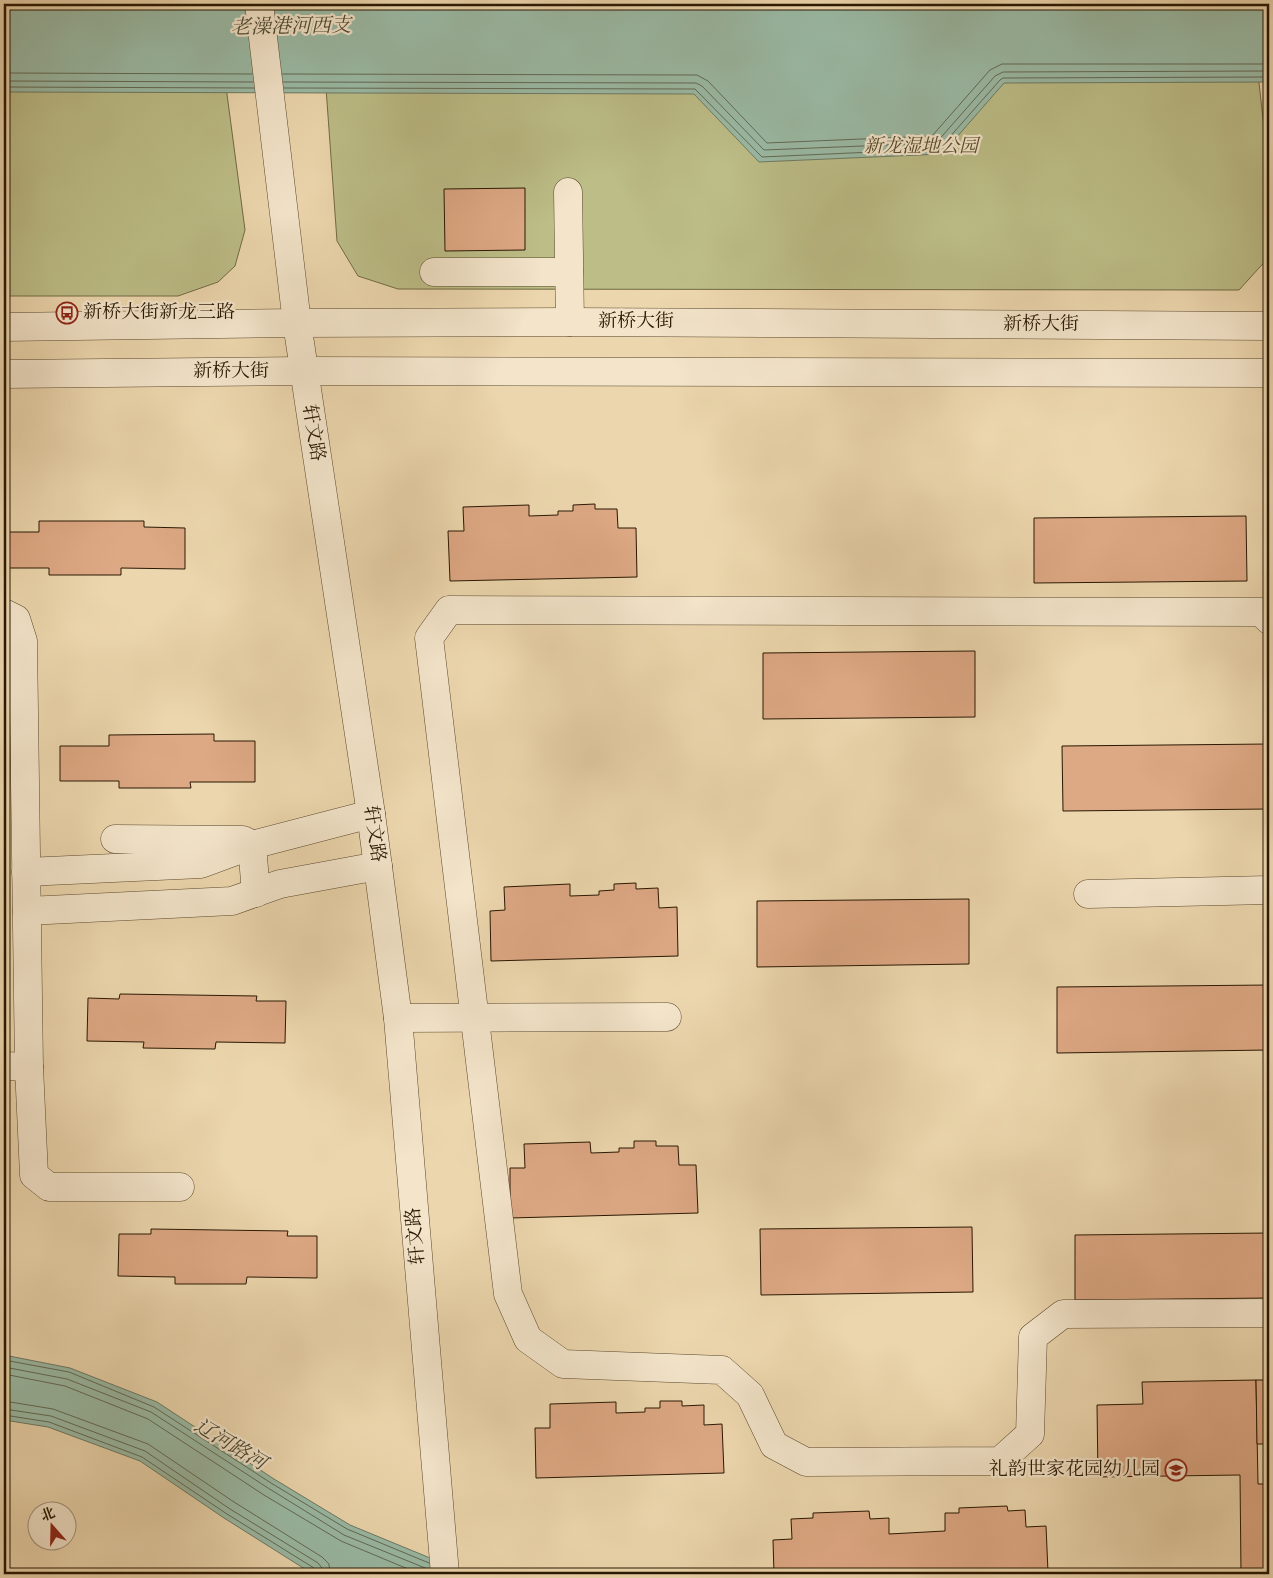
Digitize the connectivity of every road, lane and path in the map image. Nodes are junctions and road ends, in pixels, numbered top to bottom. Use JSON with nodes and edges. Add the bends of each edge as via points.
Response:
{"nodes":[{"id":1,"x":259,"y":4,"type":"edge"},
{"id":2,"x":568,"y":192,"type":"dead end"},
{"id":3,"x":434,"y":272,"type":"dead end"},
{"id":4,"x":569,"y":272,"type":"junction"},
{"id":5,"x":570,"y":322,"type":"junction"},
{"id":6,"x":297,"y":323,"type":"junction"},
{"id":7,"x":1269,"y":326,"type":"edge"},
{"id":8,"x":4,"y":327,"type":"edge"},
{"id":9,"x":304,"y":371,"type":"junction"},
{"id":10,"x":1269,"y":373,"type":"edge"},
{"id":11,"x":4,"y":374,"type":"edge"},
{"id":12,"x":4,"y":613,"type":"edge"},
{"id":13,"x":1269,"y":620,"type":"edge"},
{"id":14,"x":371,"y":814,"type":"junction"},
{"id":15,"x":115,"y":839,"type":"dead end"},
{"id":16,"x":252,"y":845,"type":"junction"},
{"id":17,"x":378,"y":866,"type":"junction"},
{"id":18,"x":26,"y":872,"type":"junction"},
{"id":19,"x":1269,"y":890,"type":"edge"},
{"id":20,"x":256,"y":893,"type":"junction"},
{"id":21,"x":1088,"y":894,"type":"dead end"},
{"id":22,"x":27,"y":911,"type":"junction"},
{"id":23,"x":667,"y":1017,"type":"dead end"},
{"id":24,"x":398,"y":1018,"type":"junction"},
{"id":25,"x":474,"y":1018,"type":"junction"},
{"id":26,"x":16,"y":1066,"type":"edge"},
{"id":27,"x":180,"y":1187,"type":"dead end"},
{"id":28,"x":1269,"y":1313,"type":"edge"},
{"id":29,"x":444,"y":1565,"type":"edge"}],
"edges":[{"from":1,"to":6,"type":"street","name":"轩文路"},
{"from":2,"to":4,"type":"street"},
{"from":3,"to":4,"type":"street"},
{"from":4,"to":5,"type":"street"},
{"from":5,"to":6,"type":"street","name":"新桥大街"},
{"from":5,"to":7,"type":"street","name":"新桥大街"},
{"from":6,"to":8,"type":"street","name":"新桥大街"},
{"from":6,"to":9,"type":"street","name":"轩文路"},
{"from":9,"to":10,"type":"street","name":"新桥大街"},
{"from":9,"to":11,"type":"street","name":"新桥大街"},
{"from":9,"to":14,"type":"street","name":"轩文路"},
{"from":12,"to":18,"type":"street","via":[[16,619],[23,641]]},
{"from":13,"to":25,"type":"street","via":[[1261,612],[449,610],[429,638]]},
{"from":14,"to":16,"type":"street"},
{"from":14,"to":17,"type":"street","name":"轩文路"},
{"from":15,"to":16,"type":"street","via":[[244,840]]},
{"from":16,"to":18,"type":"street","via":[[201,864]]},
{"from":16,"to":20,"type":"street"},
{"from":17,"to":20,"type":"street","via":[[280,884]]},
{"from":17,"to":24,"type":"street","name":"轩文路"},
{"from":18,"to":22,"type":"street"},
{"from":19,"to":21,"type":"street"},
{"from":20,"to":22,"type":"street","via":[[232,902]]},
{"from":22,"to":26,"type":"street"},
{"from":23,"to":25,"type":"street"},
{"from":24,"to":25,"type":"street"},
{"from":24,"to":29,"type":"street","name":"轩文路"},
{"from":25,"to":28,"type":"street","via":[[508,1294],[528,1339],[563,1364],[722,1370],[750,1395],[774,1445],[806,1462],[1000,1462],[1030,1434],[1033,1337],[1063,1314]]},
{"from":26,"to":27,"type":"street","via":[[34,1175],[49,1188]]}]}
